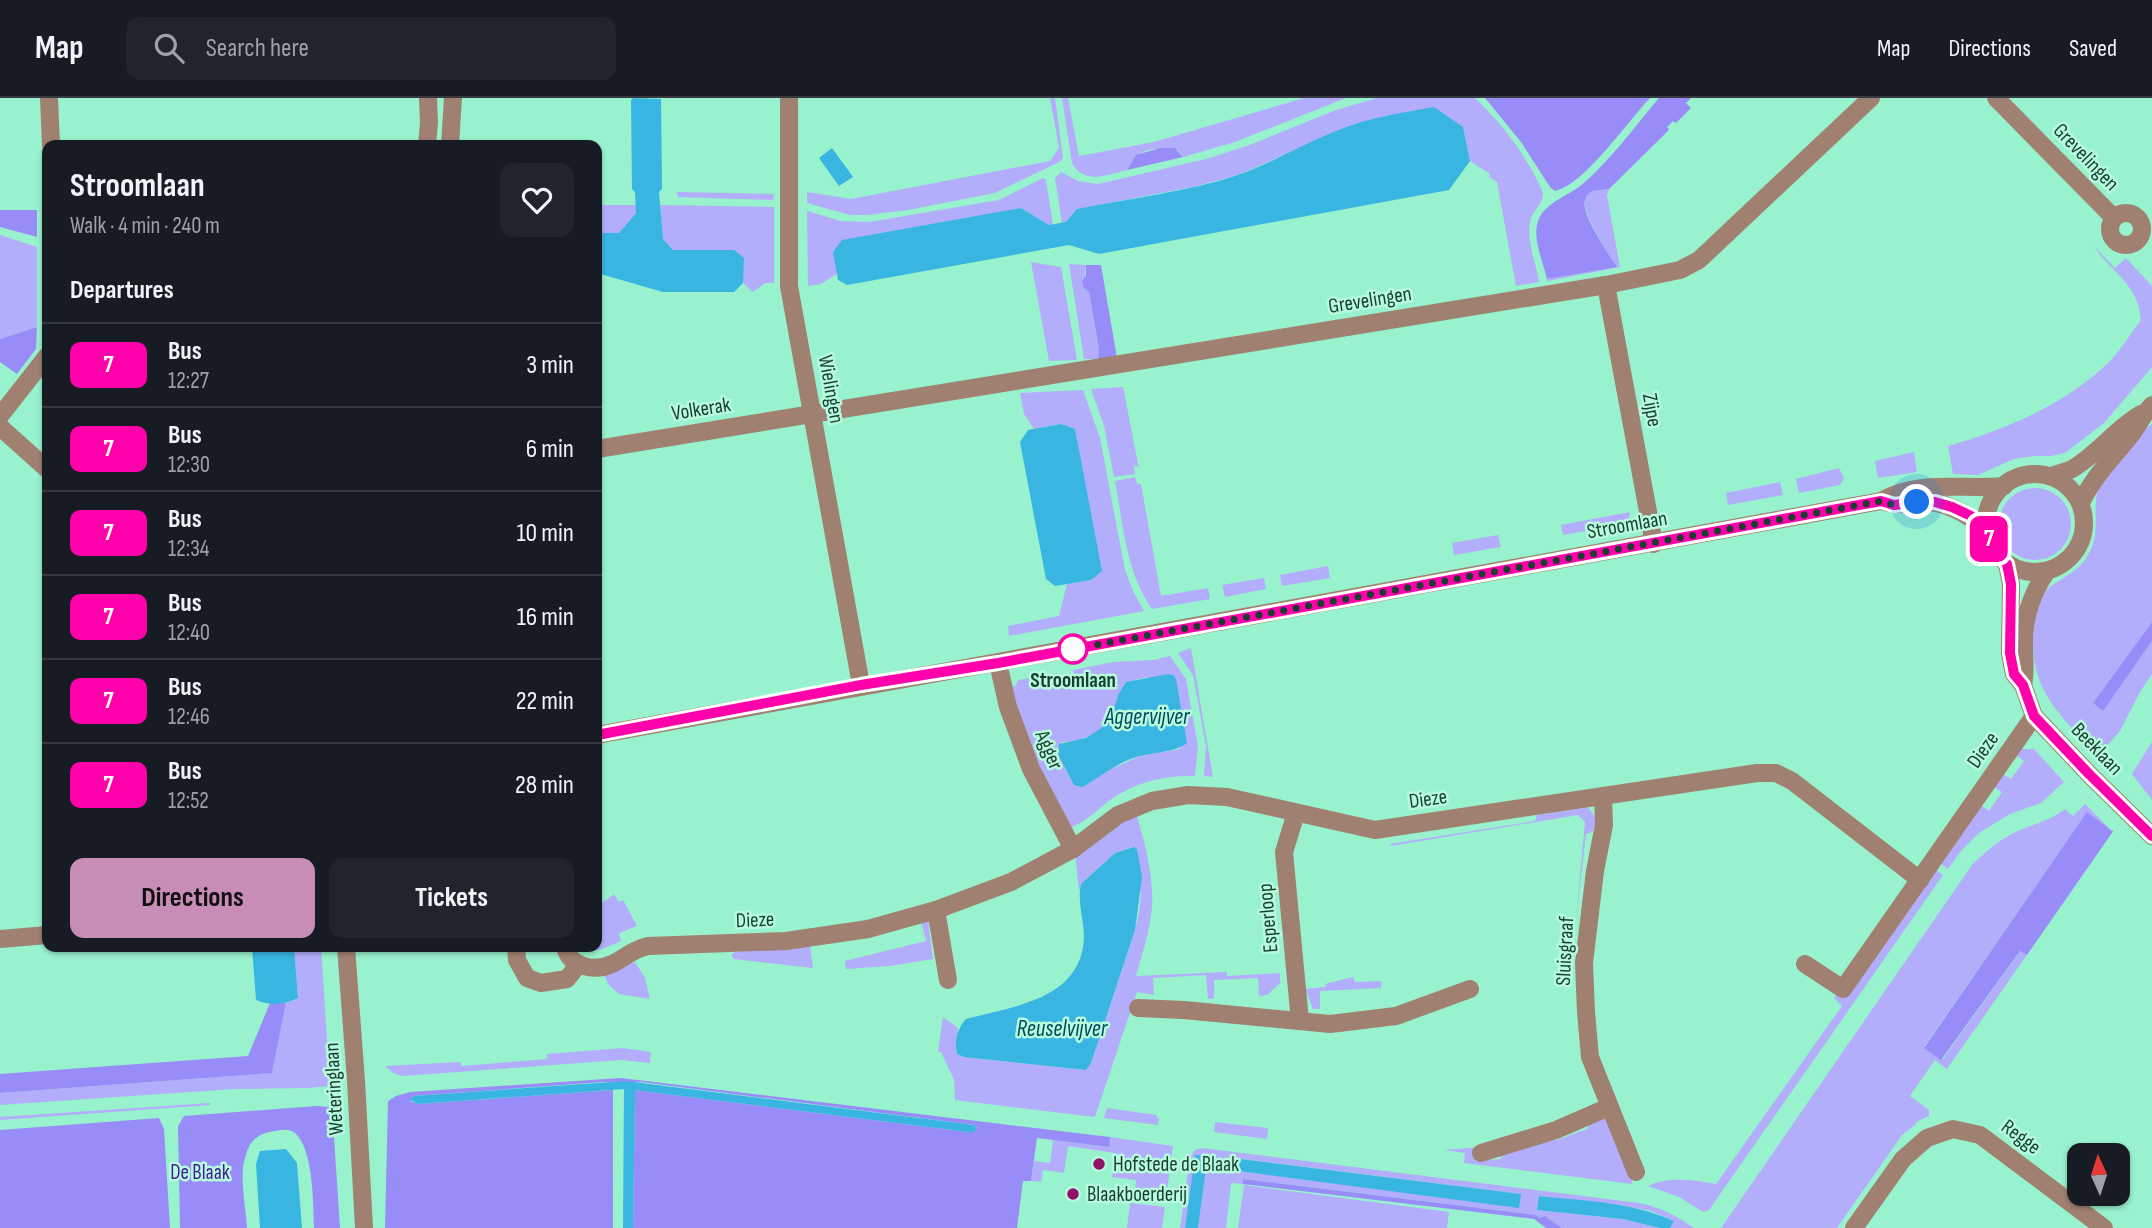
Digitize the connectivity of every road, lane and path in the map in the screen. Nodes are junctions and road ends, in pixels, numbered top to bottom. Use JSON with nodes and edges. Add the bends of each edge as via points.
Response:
{"nodes":[{"id":1,"x":49,"y":98,"type":"edge"},
{"id":2,"x":428,"y":98,"type":"edge"},
{"id":3,"x":453,"y":98,"type":"edge"},
{"id":4,"x":789,"y":98,"type":"edge"},
{"id":5,"x":1871,"y":98,"type":"edge"},
{"id":6,"x":1996,"y":98,"type":"edge"},
{"id":7,"x":51,"y":140,"type":"edge"},
{"id":8,"x":427,"y":140,"type":"edge"},
{"id":9,"x":450,"y":140,"type":"edge"},
{"id":10,"x":2114,"y":218,"type":"dead end"},
{"id":11,"x":1606,"y":285,"type":"junction"},
{"id":12,"x":42,"y":362,"type":"edge"},
{"id":13,"x":2148,"y":409,"type":"edge"},
{"id":14,"x":812,"y":413,"type":"junction"},
{"id":15,"x":0,"y":416,"type":"edge"},
{"id":16,"x":0,"y":427,"type":"edge"},
{"id":17,"x":602,"y":448,"type":"edge"},
{"id":18,"x":42,"y":465,"type":"edge"},
{"id":19,"x":2051,"y":476,"type":"junction"},
{"id":20,"x":2004,"y":486,"type":"junction"},
{"id":21,"x":1881,"y":501,"type":"junction"},
{"id":22,"x":2081,"y":503,"type":"junction"},
{"id":23,"x":1986,"y":531,"type":"junction"},
{"id":24,"x":1654,"y":544,"type":"junction"},
{"id":25,"x":2007,"y":564,"type":"junction"},
{"id":26,"x":2047,"y":571,"type":"junction"},
{"id":27,"x":998,"y":663,"type":"junction"},
{"id":28,"x":861,"y":685,"type":"junction"},
{"id":29,"x":2023,"y":685,"type":"junction"},
{"id":30,"x":2034,"y":716,"type":"junction"},
{"id":31,"x":602,"y":734,"type":"edge"},
{"id":32,"x":1602,"y":796,"type":"junction"},
{"id":33,"x":1296,"y":813,"type":"junction"},
{"id":34,"x":2152,"y":836,"type":"edge"},
{"id":35,"x":1073,"y":849,"type":"junction"},
{"id":36,"x":1920,"y":880,"type":"junction"},
{"id":37,"x":936,"y":910,"type":"junction"},
{"id":38,"x":42,"y":935,"type":"edge"},
{"id":39,"x":0,"y":939,"type":"edge"},
{"id":40,"x":347,"y":952,"type":"edge"},
{"id":41,"x":516,"y":952,"type":"edge"},
{"id":42,"x":566,"y":952,"type":"edge"},
{"id":43,"x":1805,"y":964,"type":"dead end"},
{"id":44,"x":578,"y":965,"type":"junction"},
{"id":45,"x":948,"y":980,"type":"dead end"},
{"id":46,"x":1470,"y":989,"type":"dead end"},
{"id":47,"x":1138,"y":1008,"type":"dead end"},
{"id":48,"x":1300,"y":1021,"type":"junction"},
{"id":49,"x":1609,"y":1107,"type":"junction"},
{"id":50,"x":1481,"y":1153,"type":"dead end"},
{"id":51,"x":1636,"y":1172,"type":"dead end"},
{"id":52,"x":364,"y":1228,"type":"edge"},
{"id":53,"x":1854,"y":1228,"type":"edge"},
{"id":54,"x":2104,"y":1228,"type":"edge"}],
"edges":[{"from":1,"to":7,"type":"street"},
{"from":2,"to":8,"type":"street"},
{"from":3,"to":9,"type":"street"},
{"from":4,"to":14,"type":"street","name":"Wielingen","via":[[789,286]]},
{"from":5,"to":11,"type":"street","name":"Grevelingen","via":[[1699,260],[1680,270]]},
{"from":6,"to":10,"type":"street","name":"Grevelingen"},
{"from":11,"to":14,"type":"street","name":"Grevelingen"},
{"from":11,"to":24,"type":"street","name":"Zijpe"},
{"from":12,"to":15,"type":"street"},
{"from":13,"to":19,"type":"street","via":[[2071,469]]},
{"from":13,"to":22,"type":"street"},
{"from":14,"to":17,"type":"street","name":"Volkerak"},
{"from":14,"to":28,"type":"street","name":"Wielingen"},
{"from":16,"to":18,"type":"street"},
{"from":19,"to":20,"type":"street","via":[[2030,474]]},
{"from":19,"to":22,"type":"street","via":[[2068,486]]},
{"from":20,"to":21,"type":"street","name":"Stroomlaan","via":[[1917,488]]},
{"from":20,"to":23,"type":"street","via":[[1995,493],[1987,512]]},
{"from":21,"to":23,"type":"street","name":"Stroomlaan","via":[[1894,505],[1935,502],[1971,516]]},
{"from":21,"to":24,"type":"street","name":"Stroomlaan"},
{"from":22,"to":26,"type":"street","via":[[2085,524],[2080,545],[2066,562]]},
{"from":23,"to":25,"type":"street","via":[[1993,550]]},
{"from":24,"to":27,"type":"street","name":"Stroomlaan"},
{"from":25,"to":26,"type":"street","via":[[2026,572]]},
{"from":25,"to":29,"type":"street","name":"Beeklaan","via":[[2010,653],[2014,674]]},
{"from":26,"to":29,"type":"street","name":"Beeklaan","via":[[2027,612]]},
{"from":27,"to":28,"type":"street","name":"Stroomlaan"},
{"from":27,"to":35,"type":"street","name":"Agger","via":[[1008,707],[1031,769]]},
{"from":28,"to":31,"type":"street","name":"Stroomlaan"},
{"from":29,"to":30,"type":"street","name":"Beeklaan"},
{"from":30,"to":34,"type":"street","name":"Beeklaan"},
{"from":30,"to":36,"type":"street","name":"Dieze"},
{"from":32,"to":33,"type":"street","name":"Dieze","via":[[1375,830]]},
{"from":32,"to":36,"type":"street","name":"Dieze","via":[[1776,773]]},
{"from":32,"to":49,"type":"street","name":"Sluisgraaf","via":[[1604,825],[1584,963],[1590,1057]]},
{"from":33,"to":35,"type":"street","name":"Dieze","via":[[1227,797],[1188,795],[1152,801],[1118,815]]},
{"from":33,"to":48,"type":"street","name":"Esperloop","via":[[1284,852]]},
{"from":35,"to":37,"type":"street","name":"Dieze","via":[[1011,882]]},
{"from":36,"to":43,"type":"street","name":"Dieze","via":[[1843,989]]},
{"from":37,"to":44,"type":"street","name":"Dieze","via":[[855,931],[786,942],[648,946],[636,948],[612,964]]},
{"from":37,"to":45,"type":"street"},
{"from":38,"to":39,"type":"street"},
{"from":40,"to":52,"type":"street","name":"Weteringlaan"},
{"from":41,"to":44,"type":"street","name":"Dieze","via":[[527,978],[541,983],[567,979]]},
{"from":42,"to":44,"type":"street"},
{"from":46,"to":48,"type":"street","via":[[1396,1016],[1330,1024]]},
{"from":47,"to":48,"type":"street"},
{"from":49,"to":50,"type":"street","via":[[1556,1130]]},
{"from":49,"to":51,"type":"street","name":"Sluisgraaf"},
{"from":53,"to":54,"type":"street","name":"Regge","via":[[1903,1159],[1927,1138],[1953,1129],[1980,1135]]}]}
